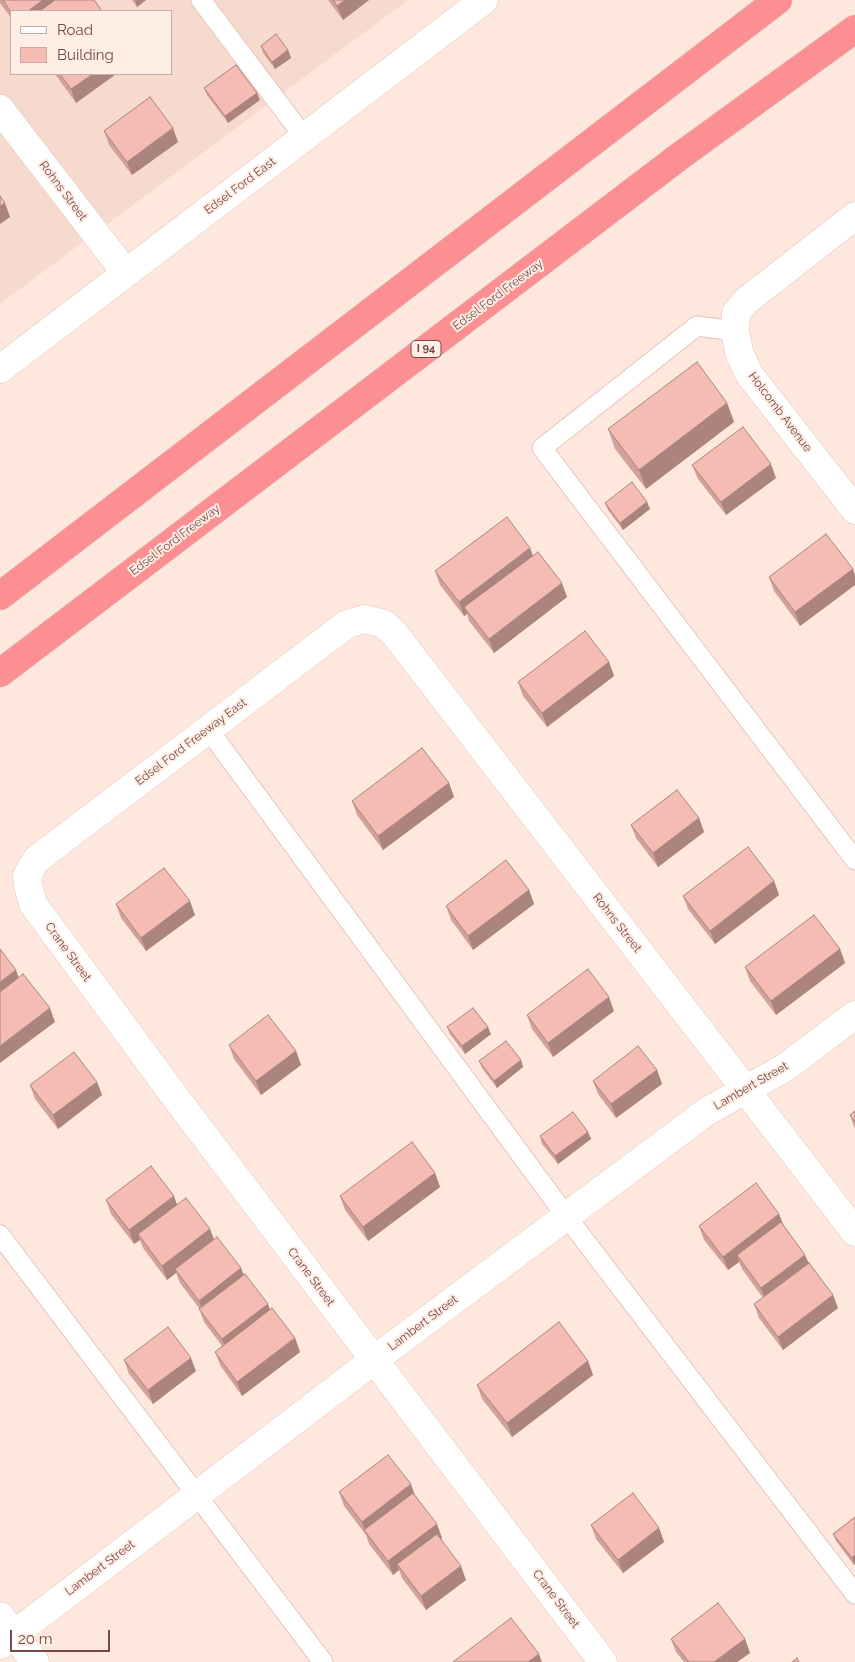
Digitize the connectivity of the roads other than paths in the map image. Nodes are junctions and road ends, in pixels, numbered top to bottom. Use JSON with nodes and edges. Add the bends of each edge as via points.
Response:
{"nodes":[{"id":1,"x":201,"y":0,"type":"edge"},
{"id":2,"x":778,"y":0,"type":"edge"},
{"id":3,"x":480,"y":1,"type":"edge"},
{"id":4,"x":855,"y":29,"type":"edge"},
{"id":5,"x":0,"y":109,"type":"edge"},
{"id":6,"x":304,"y":137,"type":"junction"},
{"id":7,"x":855,"y":216,"type":"edge"},
{"id":8,"x":126,"y":273,"type":"junction"},
{"id":9,"x":735,"y":331,"type":"junction"},
{"id":10,"x":0,"y":369,"type":"edge"},
{"id":11,"x":855,"y":510,"type":"edge"},
{"id":12,"x":0,"y":596,"type":"edge"},
{"id":13,"x":374,"y":621,"type":"joint"},
{"id":14,"x":0,"y":673,"type":"edge"},
{"id":15,"x":208,"y":729,"type":"junction"},
{"id":16,"x":855,"y":860,"type":"edge"},
{"id":17,"x":28,"y":886,"type":"joint"},
{"id":18,"x":855,"y":1015,"type":"edge"},
{"id":19,"x":746,"y":1090,"type":"junction"},
{"id":20,"x":566,"y":1216,"type":"junction"},
{"id":21,"x":855,"y":1232,"type":"edge"},
{"id":22,"x":0,"y":1235,"type":"edge"},
{"id":23,"x":374,"y":1360,"type":"junction"},
{"id":24,"x":198,"y":1494,"type":"junction"},
{"id":25,"x":855,"y":1594,"type":"edge"},
{"id":26,"x":5,"y":1632,"type":"edge"},
{"id":27,"x":35,"y":1662,"type":"edge"},
{"id":28,"x":324,"y":1662,"type":"edge"},
{"id":29,"x":603,"y":1662,"type":"edge"}],
"edges":[{"from":1,"to":6,"type":"lane"},
{"from":2,"to":12,"type":"highway"},
{"from":3,"to":6,"type":"street","name":"Edsel Ford East"},
{"from":4,"to":14,"type":"highway","name":"Edsel Ford Freeway","number":"I 94","via":[[680,156]]},
{"from":5,"to":8,"type":"street","name":"Rohns Street"},
{"from":6,"to":8,"type":"street","name":"Edsel Ford East"},
{"from":7,"to":9,"type":"street","name":"Holcomb Avenue","via":[[746,301],[736,313]]},
{"from":8,"to":10,"type":"street","name":"Edsel Ford East"},
{"from":9,"to":11,"type":"street","name":"Holcomb Avenue","via":[[739,352],[749,374]]},
{"from":9,"to":16,"type":"lane","via":[[697,326],[542,448]]},
{"from":13,"to":15,"type":"street","name":"Edsel Ford Freeway East","via":[[364,619],[347,624]]},
{"from":13,"to":19,"type":"street","name":"Rohns Street","via":[[394,632]]},
{"from":15,"to":17,"type":"street","name":"Edsel Ford Freeway East","via":[[36,860],[27,876]]},
{"from":15,"to":20,"type":"lane"},
{"from":17,"to":23,"type":"street","name":"Crane Street","via":[[33,904]]},
{"from":18,"to":19,"type":"street","name":"Lambert Street","via":[[786,1068]]},
{"from":19,"to":20,"type":"street","name":"Lambert Street","via":[[706,1112]]},
{"from":19,"to":21,"type":"street","name":"Rohns Street"},
{"from":20,"to":23,"type":"street","name":"Lambert Street"},
{"from":20,"to":25,"type":"lane"},
{"from":22,"to":24,"type":"lane"},
{"from":23,"to":24,"type":"street","name":"Lambert Street"},
{"from":23,"to":29,"type":"street","name":"Crane Street"},
{"from":24,"to":26,"type":"street","name":"Lambert Street"},
{"from":24,"to":28,"type":"lane"},
{"from":26,"to":27,"type":"street"}]}
